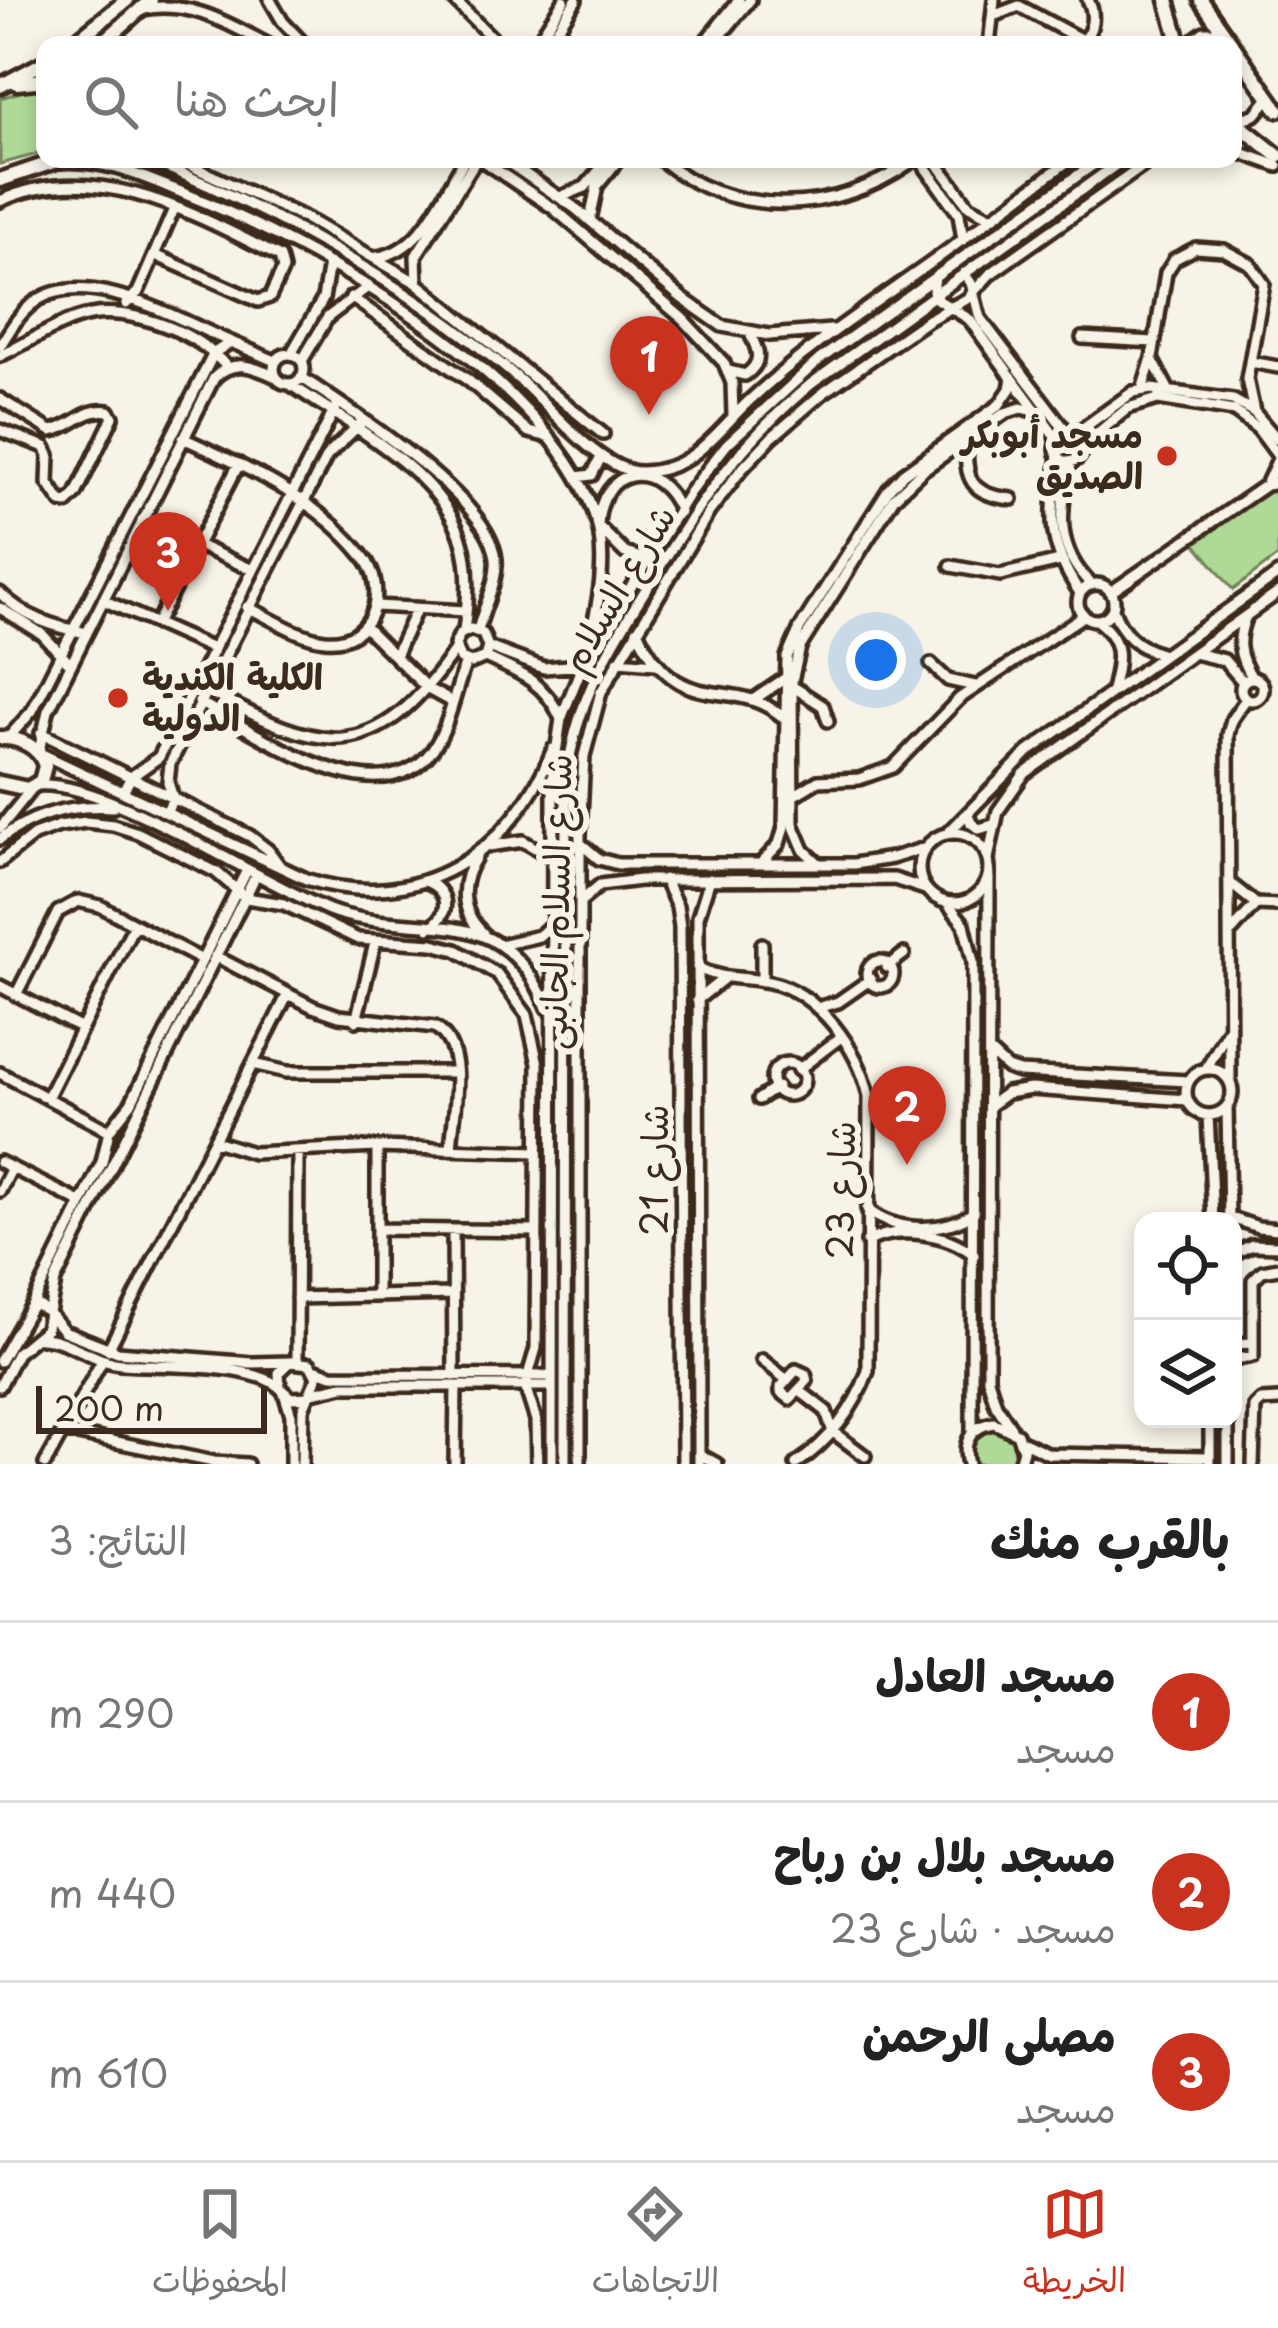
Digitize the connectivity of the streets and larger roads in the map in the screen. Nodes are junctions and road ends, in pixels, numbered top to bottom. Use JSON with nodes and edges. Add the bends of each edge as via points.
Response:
{"nodes":[{"id":1,"x":151,"y":0,"type":"edge"},
{"id":2,"x":270,"y":0,"type":"edge"},
{"id":3,"x":454,"y":0,"type":"edge"},
{"id":4,"x":564,"y":0,"type":"edge"},
{"id":5,"x":576,"y":0,"type":"edge"},
{"id":6,"x":739,"y":0,"type":"edge"},
{"id":7,"x":750,"y":0,"type":"edge"},
{"id":8,"x":994,"y":0,"type":"edge"},
{"id":9,"x":1088,"y":0,"type":"edge"},
{"id":10,"x":1167,"y":0,"type":"edge"},
{"id":11,"x":1202,"y":0,"type":"edge"},
{"id":12,"x":1019,"y":2,"type":"edge"},
{"id":13,"x":120,"y":3,"type":"edge"},
{"id":14,"x":138,"y":10,"type":"junction"},
{"id":15,"x":993,"y":16,"type":"junction"},
{"id":16,"x":1225,"y":32,"type":"junction"},
{"id":17,"x":82,"y":36,"type":"edge"},
{"id":18,"x":110,"y":36,"type":"edge"},
{"id":19,"x":254,"y":36,"type":"edge"},
{"id":20,"x":296,"y":36,"type":"edge"},
{"id":21,"x":491,"y":36,"type":"edge"},
{"id":22,"x":542,"y":36,"type":"edge"},
{"id":23,"x":553,"y":36,"type":"edge"},
{"id":24,"x":709,"y":36,"type":"edge"},
{"id":25,"x":720,"y":36,"type":"edge"},
{"id":26,"x":990,"y":36,"type":"edge"},
{"id":27,"x":1075,"y":36,"type":"edge"},
{"id":28,"x":1086,"y":36,"type":"edge"},
{"id":29,"x":1180,"y":36,"type":"edge"},
{"id":30,"x":1198,"y":36,"type":"edge"},
{"id":31,"x":1228,"y":36,"type":"edge"},
{"id":32,"x":1242,"y":58,"type":"edge"},
{"id":33,"x":36,"y":67,"type":"edge"},
{"id":34,"x":36,"y":81,"type":"edge"},
{"id":35,"x":0,"y":86,"type":"edge"},
{"id":36,"x":1269,"y":98,"type":"junction"},
{"id":37,"x":1278,"y":110,"type":"edge"},
{"id":38,"x":1242,"y":119,"type":"edge"},
{"id":39,"x":1242,"y":128,"type":"edge"},
{"id":40,"x":1242,"y":153,"type":"edge"},
{"id":41,"x":1278,"y":156,"type":"edge"},
{"id":42,"x":1278,"y":166,"type":"edge"},
{"id":43,"x":37,"y":168,"type":"edge"},
{"id":44,"x":116,"y":168,"type":"edge"},
{"id":45,"x":168,"y":168,"type":"edge"},
{"id":46,"x":196,"y":168,"type":"edge"},
{"id":47,"x":467,"y":168,"type":"edge"},
{"id":48,"x":469,"y":168,"type":"edge"},
{"id":49,"x":489,"y":168,"type":"edge"},
{"id":50,"x":516,"y":168,"type":"edge"},
{"id":51,"x":603,"y":168,"type":"edge"},
{"id":52,"x":610,"y":168,"type":"edge"},
{"id":53,"x":671,"y":168,"type":"edge"},
{"id":54,"x":899,"y":168,"type":"edge"},
{"id":55,"x":936,"y":168,"type":"edge"},
{"id":56,"x":1059,"y":168,"type":"edge"},
{"id":57,"x":1088,"y":168,"type":"edge"},
{"id":58,"x":1120,"y":168,"type":"edge"},
{"id":59,"x":1122,"y":168,"type":"edge"},
{"id":60,"x":0,"y":180,"type":"edge"},
{"id":61,"x":594,"y":183,"type":"junction"},
{"id":62,"x":560,"y":197,"type":"junction"},
{"id":63,"x":0,"y":201,"type":"edge"},
{"id":64,"x":959,"y":203,"type":"junction"},
{"id":65,"x":174,"y":208,"type":"junction"},
{"id":66,"x":992,"y":218,"type":"junction"},
{"id":67,"x":590,"y":220,"type":"junction"},
{"id":68,"x":963,"y":240,"type":"junction"},
{"id":69,"x":155,"y":255,"type":"junction"},
{"id":70,"x":377,"y":257,"type":"junction"},
{"id":71,"x":329,"y":263,"type":"junction"},
{"id":72,"x":949,"y":267,"type":"junction"},
{"id":73,"x":965,"y":274,"type":"junction"},
{"id":74,"x":935,"y":277,"type":"junction"},
{"id":75,"x":416,"y":283,"type":"junction"},
{"id":76,"x":369,"y":286,"type":"junction"},
{"id":77,"x":105,"y":293,"type":"junction"},
{"id":78,"x":973,"y":293,"type":"junction"},
{"id":79,"x":935,"y":296,"type":"junction"},
{"id":80,"x":351,"y":297,"type":"junction"},
{"id":81,"x":127,"y":299,"type":"junction"},
{"id":82,"x":138,"y":304,"type":"junction"},
{"id":83,"x":952,"y":308,"type":"junction"},
{"id":84,"x":863,"y":310,"type":"junction"},
{"id":85,"x":123,"y":311,"type":"junction"},
{"id":86,"x":104,"y":312,"type":"junction"},
{"id":87,"x":880,"y":317,"type":"junction"},
{"id":88,"x":170,"y":322,"type":"junction"},
{"id":89,"x":836,"y":329,"type":"junction"},
{"id":90,"x":9,"y":332,"type":"junction"},
{"id":91,"x":750,"y":333,"type":"junction"},
{"id":92,"x":1082,"y":338,"type":"dead end"},
{"id":93,"x":231,"y":342,"type":"junction"},
{"id":94,"x":1154,"y":342,"type":"junction"},
{"id":95,"x":22,"y":344,"type":"junction"},
{"id":96,"x":0,"y":346,"type":"edge"},
{"id":97,"x":214,"y":353,"type":"junction"},
{"id":98,"x":0,"y":356,"type":"edge"},
{"id":99,"x":296,"y":357,"type":"junction"},
{"id":100,"x":1152,"y":358,"type":"junction"},
{"id":101,"x":275,"y":362,"type":"junction"},
{"id":102,"x":1251,"y":362,"type":"junction"},
{"id":103,"x":1278,"y":367,"type":"edge"},
{"id":104,"x":226,"y":368,"type":"junction"},
{"id":105,"x":728,"y":371,"type":"junction"},
{"id":106,"x":276,"y":377,"type":"junction"},
{"id":107,"x":301,"y":377,"type":"junction"},
{"id":108,"x":1012,"y":377,"type":"junction"},
{"id":109,"x":1247,"y":379,"type":"junction"},
{"id":110,"x":290,"y":384,"type":"junction"},
{"id":111,"x":1142,"y":390,"type":"junction"},
{"id":112,"x":1169,"y":391,"type":"junction"},
{"id":113,"x":1228,"y":398,"type":"junction"},
{"id":114,"x":0,"y":399,"type":"edge"},
{"id":115,"x":335,"y":408,"type":"junction"},
{"id":116,"x":1037,"y":412,"type":"junction"},
{"id":117,"x":1254,"y":412,"type":"junction"},
{"id":118,"x":732,"y":418,"type":"junction"},
{"id":119,"x":360,"y":425,"type":"junction"},
{"id":120,"x":40,"y":428,"type":"junction"},
{"id":121,"x":742,"y":429,"type":"junction"},
{"id":122,"x":0,"y":430,"type":"edge"},
{"id":123,"x":603,"y":434,"type":"dead end"},
{"id":124,"x":548,"y":436,"type":"junction"},
{"id":125,"x":183,"y":438,"type":"junction"},
{"id":126,"x":1067,"y":438,"type":"junction"},
{"id":127,"x":967,"y":440,"type":"junction"},
{"id":128,"x":1278,"y":440,"type":"edge"},
{"id":129,"x":33,"y":442,"type":"junction"},
{"id":130,"x":1082,"y":446,"type":"junction"},
{"id":131,"x":950,"y":452,"type":"junction"},
{"id":132,"x":601,"y":456,"type":"junction"},
{"id":133,"x":1059,"y":456,"type":"junction"},
{"id":134,"x":965,"y":458,"type":"junction"},
{"id":135,"x":1278,"y":458,"type":"edge"},
{"id":136,"x":1072,"y":461,"type":"junction"},
{"id":137,"x":238,"y":464,"type":"junction"},
{"id":138,"x":636,"y":473,"type":"junction"},
{"id":139,"x":577,"y":477,"type":"junction"},
{"id":140,"x":1272,"y":484,"type":"edge"},
{"id":141,"x":294,"y":493,"type":"junction"},
{"id":142,"x":1012,"y":499,"type":"dead end"},
{"id":143,"x":304,"y":501,"type":"junction"},
{"id":144,"x":680,"y":510,"type":"junction"},
{"id":145,"x":142,"y":520,"type":"junction"},
{"id":146,"x":482,"y":524,"type":"junction"},
{"id":147,"x":685,"y":525,"type":"junction"},
{"id":148,"x":598,"y":526,"type":"junction"},
{"id":149,"x":460,"y":535,"type":"junction"},
{"id":150,"x":196,"y":544,"type":"junction"},
{"id":151,"x":649,"y":560,"type":"junction"},
{"id":152,"x":1060,"y":561,"type":"junction"},
{"id":153,"x":662,"y":562,"type":"junction"},
{"id":154,"x":951,"y":566,"type":"dead end"},
{"id":155,"x":253,"y":570,"type":"junction"},
{"id":156,"x":1278,"y":574,"type":"edge"},
{"id":157,"x":469,"y":575,"type":"junction"},
{"id":158,"x":494,"y":579,"type":"junction"},
{"id":159,"x":1092,"y":585,"type":"junction"},
{"id":160,"x":1111,"y":592,"type":"junction"},
{"id":161,"x":0,"y":593,"type":"edge"},
{"id":162,"x":1080,"y":593,"type":"junction"},
{"id":163,"x":1278,"y":593,"type":"edge"},
{"id":164,"x":103,"y":600,"type":"junction"},
{"id":165,"x":237,"y":601,"type":"junction"},
{"id":166,"x":376,"y":606,"type":"junction"},
{"id":167,"x":249,"y":608,"type":"junction"},
{"id":168,"x":417,"y":608,"type":"junction"},
{"id":169,"x":8,"y":609,"type":"edge"},
{"id":170,"x":1113,"y":609,"type":"junction"},
{"id":171,"x":466,"y":611,"type":"junction"},
{"id":172,"x":632,"y":612,"type":"junction"},
{"id":173,"x":1247,"y":615,"type":"junction"},
{"id":174,"x":1084,"y":616,"type":"junction"},
{"id":175,"x":644,"y":620,"type":"junction"},
{"id":176,"x":1097,"y":620,"type":"junction"},
{"id":177,"x":156,"y":624,"type":"junction"},
{"id":178,"x":364,"y":626,"type":"junction"},
{"id":179,"x":73,"y":630,"type":"junction"},
{"id":180,"x":637,"y":630,"type":"junction"},
{"id":181,"x":464,"y":631,"type":"junction"},
{"id":182,"x":478,"y":631,"type":"junction"},
{"id":183,"x":87,"y":633,"type":"junction"},
{"id":184,"x":213,"y":650,"type":"junction"},
{"id":185,"x":455,"y":650,"type":"junction"},
{"id":186,"x":487,"y":652,"type":"junction"},
{"id":187,"x":1194,"y":653,"type":"junction"},
{"id":188,"x":60,"y":654,"type":"junction"},
{"id":189,"x":1164,"y":655,"type":"junction"},
{"id":190,"x":395,"y":656,"type":"junction"},
{"id":191,"x":466,"y":662,"type":"junction"},
{"id":192,"x":618,"y":662,"type":"junction"},
{"id":193,"x":656,"y":664,"type":"junction"},
{"id":194,"x":931,"y":664,"type":"dead end"},
{"id":195,"x":70,"y":665,"type":"junction"},
{"id":196,"x":582,"y":666,"type":"junction"},
{"id":197,"x":598,"y":667,"type":"junction"},
{"id":198,"x":610,"y":674,"type":"junction"},
{"id":199,"x":948,"y":680,"type":"junction"},
{"id":200,"x":788,"y":683,"type":"junction"},
{"id":201,"x":196,"y":684,"type":"junction"},
{"id":202,"x":1254,"y":684,"type":"junction"},
{"id":203,"x":1278,"y":684,"type":"edge"},
{"id":204,"x":975,"y":686,"type":"junction"},
{"id":205,"x":428,"y":688,"type":"junction"},
{"id":206,"x":207,"y":690,"type":"junction"},
{"id":207,"x":1112,"y":692,"type":"junction"},
{"id":208,"x":1278,"y":694,"type":"edge"},
{"id":209,"x":189,"y":697,"type":"junction"},
{"id":210,"x":812,"y":697,"type":"junction"},
{"id":211,"x":1246,"y":699,"type":"junction"},
{"id":212,"x":753,"y":700,"type":"junction"},
{"id":213,"x":450,"y":701,"type":"junction"},
{"id":214,"x":200,"y":703,"type":"junction"},
{"id":215,"x":792,"y":704,"type":"junction"},
{"id":216,"x":952,"y":705,"type":"junction"},
{"id":217,"x":784,"y":718,"type":"junction"},
{"id":218,"x":561,"y":719,"type":"junction"},
{"id":219,"x":828,"y":721,"type":"dead end"},
{"id":220,"x":558,"y":732,"type":"junction"},
{"id":221,"x":41,"y":734,"type":"junction"},
{"id":222,"x":4,"y":737,"type":"edge"},
{"id":223,"x":321,"y":738,"type":"junction"},
{"id":224,"x":39,"y":752,"type":"junction"},
{"id":225,"x":319,"y":765,"type":"junction"},
{"id":226,"x":793,"y":770,"type":"junction"},
{"id":227,"x":131,"y":777,"type":"junction"},
{"id":228,"x":818,"y":781,"type":"junction"},
{"id":229,"x":0,"y":783,"type":"edge"},
{"id":230,"x":35,"y":786,"type":"junction"},
{"id":231,"x":124,"y":790,"type":"junction"},
{"id":232,"x":793,"y":796,"type":"junction"},
{"id":233,"x":173,"y":798,"type":"junction"},
{"id":234,"x":123,"y":808,"type":"junction"},
{"id":235,"x":167,"y":811,"type":"junction"},
{"id":236,"x":968,"y":814,"type":"junction"},
{"id":237,"x":2,"y":820,"type":"edge"},
{"id":238,"x":993,"y":825,"type":"junction"},
{"id":239,"x":212,"y":832,"type":"junction"},
{"id":240,"x":947,"y":834,"type":"junction"},
{"id":241,"x":0,"y":839,"type":"edge"},
{"id":242,"x":580,"y":843,"type":"junction"},
{"id":243,"x":925,"y":848,"type":"junction"},
{"id":244,"x":204,"y":849,"type":"junction"},
{"id":245,"x":484,"y":850,"type":"junction"},
{"id":246,"x":552,"y":857,"type":"junction"},
{"id":247,"x":892,"y":859,"type":"junction"},
{"id":248,"x":599,"y":860,"type":"junction"},
{"id":249,"x":763,"y":861,"type":"junction"},
{"id":250,"x":0,"y":862,"type":"edge"},
{"id":251,"x":818,"y":863,"type":"junction"},
{"id":252,"x":988,"y":864,"type":"junction"},
{"id":253,"x":279,"y":865,"type":"junction"},
{"id":254,"x":565,"y":868,"type":"junction"},
{"id":255,"x":252,"y":873,"type":"junction"},
{"id":256,"x":1229,"y":875,"type":"junction"},
{"id":257,"x":664,"y":879,"type":"junction"},
{"id":258,"x":710,"y":879,"type":"junction"},
{"id":259,"x":893,"y":879,"type":"junction"},
{"id":260,"x":425,"y":880,"type":"junction"},
{"id":261,"x":600,"y":885,"type":"junction"},
{"id":262,"x":926,"y":889,"type":"junction"},
{"id":263,"x":242,"y":896,"type":"junction"},
{"id":264,"x":580,"y":902,"type":"junction"},
{"id":265,"x":947,"y":903,"type":"junction"},
{"id":266,"x":1256,"y":904,"type":"junction"},
{"id":267,"x":1278,"y":905,"type":"edge"},
{"id":268,"x":677,"y":906,"type":"junction"},
{"id":269,"x":699,"y":906,"type":"junction"},
{"id":270,"x":565,"y":912,"type":"junction"},
{"id":271,"x":134,"y":925,"type":"junction"},
{"id":272,"x":550,"y":927,"type":"junction"},
{"id":273,"x":429,"y":928,"type":"junction"},
{"id":274,"x":1230,"y":936,"type":"junction"},
{"id":275,"x":489,"y":938,"type":"junction"},
{"id":276,"x":375,"y":943,"type":"junction"},
{"id":277,"x":762,"y":944,"type":"dead end"},
{"id":278,"x":500,"y":946,"type":"junction"},
{"id":279,"x":214,"y":951,"type":"junction"},
{"id":280,"x":904,"y":954,"type":"dead end"},
{"id":281,"x":204,"y":964,"type":"junction"},
{"id":282,"x":697,"y":967,"type":"junction"},
{"id":283,"x":723,"y":980,"type":"junction"},
{"id":284,"x":762,"y":981,"type":"junction"},
{"id":285,"x":0,"y":986,"type":"edge"},
{"id":286,"x":288,"y":994,"type":"junction"},
{"id":287,"x":16,"y":995,"type":"junction"},
{"id":288,"x":697,"y":1000,"type":"junction"},
{"id":289,"x":838,"y":1002,"type":"junction"},
{"id":290,"x":817,"y":1009,"type":"junction"},
{"id":291,"x":550,"y":1017,"type":"junction"},
{"id":292,"x":356,"y":1021,"type":"junction"},
{"id":293,"x":831,"y":1023,"type":"junction"},
{"id":294,"x":1231,"y":1025,"type":"junction"},
{"id":295,"x":82,"y":1029,"type":"junction"},
{"id":296,"x":841,"y":1037,"type":"junction"},
{"id":297,"x":989,"y":1050,"type":"junction"},
{"id":298,"x":254,"y":1064,"type":"junction"},
{"id":299,"x":1206,"y":1069,"type":"junction"},
{"id":300,"x":1014,"y":1070,"type":"junction"},
{"id":301,"x":455,"y":1072,"type":"junction"},
{"id":302,"x":0,"y":1073,"type":"edge"},
{"id":303,"x":1188,"y":1081,"type":"junction"},
{"id":304,"x":1230,"y":1082,"type":"junction"},
{"id":305,"x":1013,"y":1092,"type":"junction"},
{"id":306,"x":47,"y":1098,"type":"junction"},
{"id":307,"x":759,"y":1100,"type":"dead end"},
{"id":308,"x":1187,"y":1100,"type":"junction"},
{"id":309,"x":988,"y":1106,"type":"junction"},
{"id":310,"x":1227,"y":1106,"type":"junction"},
{"id":311,"x":682,"y":1113,"type":"junction"},
{"id":312,"x":696,"y":1113,"type":"junction"},
{"id":313,"x":1208,"y":1115,"type":"junction"},
{"id":314,"x":118,"y":1118,"type":"junction"},
{"id":315,"x":131,"y":1126,"type":"junction"},
{"id":316,"x":108,"y":1136,"type":"junction"},
{"id":317,"x":215,"y":1141,"type":"junction"},
{"id":318,"x":377,"y":1147,"type":"junction"},
{"id":319,"x":122,"y":1148,"type":"junction"},
{"id":320,"x":452,"y":1149,"type":"junction"},
{"id":321,"x":298,"y":1151,"type":"junction"},
{"id":322,"x":537,"y":1152,"type":"junction"},
{"id":323,"x":0,"y":1162,"type":"edge"},
{"id":324,"x":12,"y":1168,"type":"junction"},
{"id":325,"x":0,"y":1191,"type":"edge"},
{"id":326,"x":82,"y":1203,"type":"junction"},
{"id":327,"x":867,"y":1209,"type":"junction"},
{"id":328,"x":974,"y":1212,"type":"junction"},
{"id":329,"x":1213,"y":1212,"type":"edge"},
{"id":330,"x":1228,"y":1212,"type":"edge"},
{"id":331,"x":1242,"y":1223,"type":"edge"},
{"id":332,"x":1246,"y":1224,"type":"junction"},
{"id":333,"x":1278,"y":1228,"type":"edge"},
{"id":334,"x":377,"y":1229,"type":"junction"},
{"id":335,"x":453,"y":1230,"type":"junction"},
{"id":336,"x":536,"y":1231,"type":"junction"},
{"id":337,"x":1242,"y":1233,"type":"edge"},
{"id":338,"x":867,"y":1242,"type":"junction"},
{"id":339,"x":1278,"y":1246,"type":"edge"},
{"id":340,"x":1242,"y":1250,"type":"edge"},
{"id":341,"x":974,"y":1255,"type":"junction"},
{"id":342,"x":1278,"y":1268,"type":"edge"},
{"id":343,"x":454,"y":1294,"type":"junction"},
{"id":344,"x":377,"y":1296,"type":"junction"},
{"id":345,"x":297,"y":1298,"type":"junction"},
{"id":346,"x":33,"y":1304,"type":"junction"},
{"id":347,"x":50,"y":1316,"type":"junction"},
{"id":348,"x":18,"y":1333,"type":"junction"},
{"id":349,"x":35,"y":1338,"type":"junction"},
{"id":350,"x":699,"y":1340,"type":"junction"},
{"id":351,"x":683,"y":1341,"type":"junction"},
{"id":352,"x":1253,"y":1343,"type":"junction"},
{"id":353,"x":1242,"y":1344,"type":"edge"},
{"id":354,"x":108,"y":1350,"type":"junction"},
{"id":355,"x":1242,"y":1358,"type":"edge"},
{"id":356,"x":0,"y":1360,"type":"edge"},
{"id":357,"x":762,"y":1360,"type":"dead end"},
{"id":358,"x":102,"y":1361,"type":"junction"},
{"id":359,"x":293,"y":1361,"type":"junction"},
{"id":360,"x":314,"y":1369,"type":"junction"},
{"id":361,"x":787,"y":1379,"type":"junction"},
{"id":362,"x":455,"y":1381,"type":"junction"},
{"id":363,"x":525,"y":1381,"type":"junction"},
{"id":364,"x":552,"y":1381,"type":"junction"},
{"id":365,"x":0,"y":1385,"type":"edge"},
{"id":366,"x":282,"y":1391,"type":"junction"},
{"id":367,"x":800,"y":1391,"type":"junction"},
{"id":368,"x":310,"y":1395,"type":"junction"},
{"id":369,"x":1278,"y":1400,"type":"edge"},
{"id":370,"x":852,"y":1407,"type":"junction"},
{"id":371,"x":826,"y":1411,"type":"junction"},
{"id":372,"x":1011,"y":1428,"type":"junction"},
{"id":373,"x":1210,"y":1428,"type":"edge"},
{"id":374,"x":1228,"y":1428,"type":"edge"},
{"id":375,"x":63,"y":1432,"type":"junction"},
{"id":376,"x":833,"y":1432,"type":"junction"},
{"id":377,"x":972,"y":1433,"type":"junction"},
{"id":378,"x":1022,"y":1442,"type":"junction"},
{"id":379,"x":865,"y":1456,"type":"dead end"},
{"id":380,"x":699,"y":1459,"type":"edge"},
{"id":381,"x":967,"y":1459,"type":"edge"},
{"id":382,"x":1192,"y":1460,"type":"edge"},
{"id":383,"x":1210,"y":1461,"type":"edge"},
{"id":384,"x":213,"y":1463,"type":"edge"},
{"id":385,"x":45,"y":1464,"type":"edge"},
{"id":386,"x":247,"y":1464,"type":"edge"},
{"id":387,"x":291,"y":1464,"type":"edge"},
{"id":388,"x":302,"y":1464,"type":"edge"},
{"id":389,"x":455,"y":1464,"type":"edge"},
{"id":390,"x":537,"y":1464,"type":"edge"},
{"id":391,"x":552,"y":1464,"type":"edge"},
{"id":392,"x":566,"y":1464,"type":"edge"},
{"id":393,"x":580,"y":1464,"type":"edge"},
{"id":394,"x":682,"y":1464,"type":"edge"},
{"id":395,"x":717,"y":1464,"type":"edge"},
{"id":396,"x":796,"y":1464,"type":"edge"},
{"id":397,"x":958,"y":1464,"type":"edge"},
{"id":398,"x":1019,"y":1464,"type":"edge"},
{"id":399,"x":1228,"y":1464,"type":"edge"},
{"id":400,"x":1252,"y":1464,"type":"edge"}],
"edges":[{"from":1,"to":14,"type":"street"},
{"from":2,"to":20,"type":"street"},
{"from":3,"to":21,"type":"street"},
{"from":4,"to":22,"type":"street"},
{"from":5,"to":23,"type":"street"},
{"from":6,"to":24,"type":"street"},
{"from":7,"to":25,"type":"street"},
{"from":8,"to":15,"type":"street"},
{"from":9,"to":28,"type":"street"},
{"from":10,"to":29,"type":"street"},
{"from":11,"to":16,"type":"street"},
{"from":12,"to":15,"type":"street"},
{"from":12,"to":27,"type":"street"},
{"from":13,"to":17,"type":"street"},
{"from":14,"to":18,"type":"street"},
{"from":14,"to":19,"type":"street","via":[[212,10]]},
{"from":15,"to":26,"type":"street"},
{"from":16,"to":30,"type":"street"},
{"from":16,"to":31,"type":"street"},
{"from":32,"to":36,"type":"street"},
{"from":33,"to":35,"type":"street"},
{"from":34,"to":35,"type":"street"},
{"from":36,"to":37,"type":"street"},
{"from":36,"to":38,"type":"street"},
{"from":39,"to":41,"type":"street"},
{"from":40,"to":42,"type":"street"},
{"from":43,"to":60,"type":"street"},
{"from":44,"to":71,"type":"street"},
{"from":45,"to":132,"type":"street","via":[[256,206],[392,284],[500,363]]},
{"from":46,"to":70,"type":"street"},
{"from":47,"to":70,"type":"street","via":[[412,243]]},
{"from":48,"to":75,"type":"street","via":[[420,248]]},
{"from":49,"to":105,"type":"street","via":[[641,280]]},
{"from":50,"to":62,"type":"street"},
{"from":51,"to":61,"type":"street"},
{"from":52,"to":61,"type":"street"},
{"from":53,"to":54,"type":"street","via":[[715,192],[781,204],[847,195]]},
{"from":55,"to":64,"type":"street"},
{"from":56,"to":66,"type":"street"},
{"from":57,"to":72,"type":"street","name":"شارع السلام"},
{"from":58,"to":73,"type":"street","name":"شارع السلام"},
{"from":59,"to":78,"type":"street","name":"شارع السلام الجانبى"},
{"from":61,"to":62,"type":"street"},
{"from":61,"to":67,"type":"street"},
{"from":62,"to":67,"type":"street"},
{"from":63,"to":65,"type":"street","via":[[50,185],[93,184]]},
{"from":64,"to":66,"type":"street"},
{"from":64,"to":68,"type":"street"},
{"from":65,"to":69,"type":"street"},
{"from":65,"to":69,"type":"street","via":[[280,257],[283,269],[270,297],[258,302]]},
{"from":66,"to":68,"type":"street"},
{"from":67,"to":91,"type":"street","via":[[701,313]]},
{"from":68,"to":84,"type":"street"},
{"from":69,"to":82,"type":"street"},
{"from":70,"to":75,"type":"street"},
{"from":71,"to":76,"type":"street"},
{"from":71,"to":99,"type":"street","via":[[323,299]]},
{"from":72,"to":73,"type":"street"},
{"from":72,"to":74,"type":"street","name":"شارع السلام"},
{"from":73,"to":78,"type":"street"},
{"from":73,"to":79,"type":"street","name":"شارع السلام"},
{"from":74,"to":79,"type":"street"},
{"from":74,"to":87,"type":"street","name":"شارع السلام"},
{"from":75,"to":123,"type":"street"},
{"from":76,"to":80,"type":"street"},
{"from":76,"to":124,"type":"street","via":[[490,378]]},
{"from":77,"to":81,"type":"street"},
{"from":77,"to":86,"type":"street"},
{"from":77,"to":90,"type":"street","via":[[59,290],[30,305]]},
{"from":78,"to":83,"type":"street","name":"شارع السلام الجانبى"},
{"from":78,"to":126,"type":"street","via":[[980,318]]},
{"from":79,"to":83,"type":"street"},
{"from":79,"to":147,"type":"street","name":"شارع السلام","via":[[771,418]]},
{"from":80,"to":99,"type":"street"},
{"from":80,"to":124,"type":"street","via":[[529,432]]},
{"from":81,"to":82,"type":"street"},
{"from":81,"to":85,"type":"street"},
{"from":82,"to":85,"type":"street"},
{"from":82,"to":88,"type":"street"},
{"from":83,"to":108,"type":"street"},
{"from":83,"to":175,"type":"street","name":"شارع السلام الجانبى","via":[[771,437],[709,512]]},
{"from":84,"to":87,"type":"street"},
{"from":84,"to":89,"type":"street"},
{"from":85,"to":86,"type":"street"},
{"from":86,"to":95,"type":"street"},
{"from":87,"to":121,"type":"street","name":"شارع السلام"},
{"from":88,"to":93,"type":"street"},
{"from":88,"to":97,"type":"street"},
{"from":89,"to":91,"type":"street"},
{"from":89,"to":118,"type":"street"},
{"from":90,"to":95,"type":"street"},
{"from":90,"to":96,"type":"street"},
{"from":91,"to":105,"type":"street","via":[[758,362],[745,375]]},
{"from":92,"to":94,"type":"street"},
{"from":93,"to":97,"type":"street"},
{"from":93,"to":101,"type":"street"},
{"from":94,"to":100,"type":"street"},
{"from":94,"to":102,"type":"street","via":[[1170,265],[1188,250],[1214,248],[1242,258],[1264,284]]},
{"from":95,"to":98,"type":"street"},
{"from":97,"to":104,"type":"street"},
{"from":97,"to":179,"type":"street"},
{"from":99,"to":101,"type":"street"},
{"from":99,"to":107,"type":"street"},
{"from":100,"to":111,"type":"street"},
{"from":100,"to":112,"type":"street"},
{"from":101,"to":106,"type":"street"},
{"from":102,"to":103,"type":"street"},
{"from":102,"to":109,"type":"street"},
{"from":104,"to":106,"type":"street","via":[[248,365]]},
{"from":104,"to":125,"type":"street"},
{"from":105,"to":118,"type":"street"},
{"from":106,"to":110,"type":"street"},
{"from":107,"to":110,"type":"street"},
{"from":107,"to":115,"type":"street"},
{"from":108,"to":116,"type":"street"},
{"from":108,"to":200,"type":"street","via":[[999,405],[880,498],[795,637]]},
{"from":109,"to":113,"type":"street"},
{"from":109,"to":117,"type":"street"},
{"from":110,"to":115,"type":"street"},
{"from":111,"to":112,"type":"street"},
{"from":111,"to":126,"type":"street"},
{"from":112,"to":113,"type":"street"},
{"from":113,"to":117,"type":"street"},
{"from":114,"to":120,"type":"street"},
{"from":115,"to":119,"type":"street"},
{"from":115,"to":141,"type":"street"},
{"from":116,"to":126,"type":"street"},
{"from":116,"to":127,"type":"street","via":[[1012,409]]},
{"from":117,"to":128,"type":"street"},
{"from":118,"to":121,"type":"street"},
{"from":118,"to":138,"type":"street","via":[[690,459]]},
{"from":119,"to":143,"type":"street","via":[[327,456]]},
{"from":119,"to":146,"type":"street","via":[[432,473]]},
{"from":119,"to":149,"type":"street","via":[[430,488]]},
{"from":120,"to":129,"type":"street"},
{"from":120,"to":129,"type":"street","via":[[56,431],[100,410],[113,417],[68,503],[50,489],[47,450]]},
{"from":121,"to":144,"type":"street","name":"شارع السلام"},
{"from":122,"to":129,"type":"street"},
{"from":124,"to":139,"type":"street"},
{"from":125,"to":137,"type":"street"},
{"from":125,"to":145,"type":"street"},
{"from":126,"to":130,"type":"street"},
{"from":126,"to":133,"type":"street"},
{"from":127,"to":131,"type":"street"},
{"from":127,"to":134,"type":"street"},
{"from":130,"to":135,"type":"street","via":[[1128,408],[1158,399],[1234,411]]},
{"from":130,"to":136,"type":"street"},
{"from":131,"to":134,"type":"street"},
{"from":131,"to":200,"type":"street","via":[[886,508],[805,637]]},
{"from":132,"to":138,"type":"street"},
{"from":132,"to":139,"type":"street","via":[[592,476]]},
{"from":133,"to":136,"type":"street"},
{"from":133,"to":152,"type":"street","via":[[1051,524]]},
{"from":134,"to":142,"type":"street","via":[[977,491]]},
{"from":135,"to":140,"type":"street"},
{"from":136,"to":159,"type":"street","via":[[1064,541],[1072,566]]},
{"from":137,"to":141,"type":"street"},
{"from":137,"to":150,"type":"street"},
{"from":138,"to":144,"type":"street","via":[[663,484]]},
{"from":138,"to":148,"type":"street","via":[[607,492]]},
{"from":139,"to":148,"type":"street"},
{"from":140,"to":160,"type":"street"},
{"from":141,"to":143,"type":"street"},
{"from":141,"to":155,"type":"street"},
{"from":143,"to":166,"type":"street","via":[[367,560]]},
{"from":143,"to":167,"type":"street"},
{"from":144,"to":147,"type":"street"},
{"from":144,"to":151,"type":"street","name":"شارع السلام"},
{"from":145,"to":150,"type":"street"},
{"from":145,"to":164,"type":"street"},
{"from":146,"to":149,"type":"street"},
{"from":146,"to":158,"type":"street","via":[[494,550]]},
{"from":147,"to":153,"type":"street","name":"شارع السلام"},
{"from":148,"to":151,"type":"street","via":[[625,553]]},
{"from":148,"to":196,"type":"street","via":[[599,586]]},
{"from":149,"to":157,"type":"street"},
{"from":150,"to":155,"type":"street"},
{"from":150,"to":177,"type":"street"},
{"from":151,"to":153,"type":"street"},
{"from":151,"to":196,"type":"street","name":"شارع السلام"},
{"from":152,"to":154,"type":"street","via":[[999,580]]},
{"from":152,"to":162,"type":"street"},
{"from":153,"to":172,"type":"street","name":"شارع السلام"},
{"from":155,"to":165,"type":"street"},
{"from":156,"to":189,"type":"street"},
{"from":157,"to":158,"type":"street","via":[[480,585]]},
{"from":157,"to":171,"type":"street"},
{"from":158,"to":182,"type":"street"},
{"from":159,"to":160,"type":"street"},
{"from":159,"to":162,"type":"street"},
{"from":160,"to":170,"type":"street"},
{"from":161,"to":169,"type":"street"},
{"from":162,"to":174,"type":"street"},
{"from":163,"to":173,"type":"street"},
{"from":164,"to":177,"type":"street"},
{"from":164,"to":183,"type":"street"},
{"from":165,"to":167,"type":"street"},
{"from":165,"to":184,"type":"street"},
{"from":166,"to":168,"type":"street"},
{"from":166,"to":178,"type":"street"},
{"from":167,"to":178,"type":"street","via":[[329,641]]},
{"from":167,"to":206,"type":"street"},
{"from":168,"to":171,"type":"street"},
{"from":168,"to":190,"type":"street"},
{"from":169,"to":179,"type":"street"},
{"from":169,"to":188,"type":"street"},
{"from":170,"to":176,"type":"street"},
{"from":170,"to":189,"type":"street","via":[[1128,636]]},
{"from":171,"to":181,"type":"street"},
{"from":172,"to":175,"type":"street"},
{"from":172,"to":197,"type":"street","name":"شارع السلام"},
{"from":173,"to":187,"type":"street"},
{"from":173,"to":202,"type":"street","via":[[1239,645]]},
{"from":174,"to":176,"type":"street"},
{"from":174,"to":204,"type":"street"},
{"from":175,"to":180,"type":"street","name":"شارع السلام الجانبى"},
{"from":176,"to":207,"type":"street","via":[[1119,648]]},
{"from":177,"to":184,"type":"street"},
{"from":178,"to":190,"type":"street"},
{"from":179,"to":183,"type":"street"},
{"from":179,"to":188,"type":"street"},
{"from":180,"to":192,"type":"street","name":"شارع السلام الجانبى"},
{"from":180,"to":193,"type":"street"},
{"from":181,"to":182,"type":"street"},
{"from":181,"to":185,"type":"street"},
{"from":182,"to":186,"type":"street"},
{"from":183,"to":195,"type":"street"},
{"from":184,"to":201,"type":"street"},
{"from":185,"to":191,"type":"street"},
{"from":185,"to":205,"type":"street"},
{"from":186,"to":191,"type":"street"},
{"from":186,"to":196,"type":"street","via":[[544,668]]},
{"from":186,"to":218,"type":"street","via":[[537,682]]},
{"from":187,"to":202,"type":"street","via":[[1224,660]]},
{"from":187,"to":238,"type":"street","via":[[1035,764]]},
{"from":188,"to":195,"type":"street"},
{"from":188,"to":222,"type":"street","via":[[27,718]]},
{"from":189,"to":207,"type":"street"},
{"from":190,"to":205,"type":"street"},
{"from":191,"to":213,"type":"street"},
{"from":192,"to":193,"type":"street"},
{"from":192,"to":198,"type":"street","name":"شارع السلام الجانبى"},
{"from":193,"to":212,"type":"street","via":[[693,690]]},
{"from":194,"to":199,"type":"street"},
{"from":195,"to":221,"type":"street"},
{"from":196,"to":218,"type":"street","name":"شارع السلام"},
{"from":197,"to":198,"type":"street"},
{"from":197,"to":254,"type":"street","name":"شارع السلام","via":[[571,744]]},
{"from":198,"to":242,"type":"street","name":"شارع السلام الجانبى","via":[[586,740]]},
{"from":199,"to":204,"type":"street"},
{"from":199,"to":216,"type":"street"},
{"from":200,"to":210,"type":"street"},
{"from":200,"to":212,"type":"street"},
{"from":200,"to":215,"type":"street"},
{"from":200,"to":217,"type":"street"},
{"from":201,"to":206,"type":"street"},
{"from":201,"to":209,"type":"street"},
{"from":202,"to":203,"type":"street"},
{"from":202,"to":208,"type":"street"},
{"from":202,"to":211,"type":"street","via":[[1241,691]]},
{"from":202,"to":211,"type":"street","via":[[1256,699]]},
{"from":204,"to":216,"type":"street"},
{"from":205,"to":213,"type":"street"},
{"from":205,"to":223,"type":"street","via":[[388,723]]},
{"from":206,"to":214,"type":"street"},
{"from":206,"to":223,"type":"street","via":[[278,728]]},
{"from":207,"to":236,"type":"street","via":[[1015,763]]},
{"from":209,"to":214,"type":"street"},
{"from":209,"to":227,"type":"street","via":[[159,757]]},
{"from":210,"to":215,"type":"street"},
{"from":210,"to":219,"type":"street"},
{"from":211,"to":256,"type":"street","via":[[1228,735]]},
{"from":212,"to":217,"type":"street"},
{"from":213,"to":225,"type":"street","via":[[435,747],[406,773],[368,778]]},
{"from":214,"to":225,"type":"street"},
{"from":214,"to":233,"type":"street","via":[[170,764]]},
{"from":215,"to":226,"type":"street"},
{"from":216,"to":228,"type":"street","via":[[893,766],[859,779]]},
{"from":217,"to":249,"type":"street","via":[[784,827]]},
{"from":218,"to":220,"type":"street","name":"شارع السلام"},
{"from":220,"to":245,"type":"street","via":[[531,794]]},
{"from":220,"to":246,"type":"street","name":"شارع السلام"},
{"from":221,"to":224,"type":"street"},
{"from":221,"to":227,"type":"street"},
{"from":222,"to":224,"type":"street"},
{"from":223,"to":225,"type":"street","via":[[313,755]]},
{"from":224,"to":230,"type":"street","via":[[45,771]]},
{"from":224,"to":231,"type":"street"},
{"from":226,"to":228,"type":"street"},
{"from":226,"to":232,"type":"street"},
{"from":227,"to":231,"type":"street"},
{"from":227,"to":233,"type":"street"},
{"from":228,"to":232,"type":"street"},
{"from":229,"to":230,"type":"street"},
{"from":230,"to":234,"type":"street","via":[[67,785]]},
{"from":230,"to":237,"type":"street"},
{"from":231,"to":235,"type":"street"},
{"from":232,"to":251,"type":"street","via":[[795,833]]},
{"from":233,"to":235,"type":"street"},
{"from":233,"to":253,"type":"street","via":[[250,836]]},
{"from":234,"to":241,"type":"street","via":[[65,809]]},
{"from":234,"to":244,"type":"street"},
{"from":235,"to":239,"type":"street"},
{"from":236,"to":238,"type":"street","via":[[979,829]]},
{"from":236,"to":240,"type":"street"},
{"from":238,"to":252,"type":"street"},
{"from":239,"to":244,"type":"street"},
{"from":239,"to":253,"type":"street"},
{"from":240,"to":243,"type":"street"},
{"from":240,"to":252,"type":"street","via":[[972,838]]},
{"from":242,"to":248,"type":"street"},
{"from":242,"to":264,"type":"street","name":"شارع السلام الجانبى"},
{"from":243,"to":247,"type":"street"},
{"from":243,"to":262,"type":"street","via":[[919,873]]},
{"from":244,"to":255,"type":"street"},
{"from":245,"to":246,"type":"street","via":[[523,841]]},
{"from":245,"to":260,"type":"street"},
{"from":245,"to":275,"type":"street","via":[[463,888],[465,908]]},
{"from":246,"to":254,"type":"street"},
{"from":246,"to":272,"type":"street","name":"شارع السلام"},
{"from":247,"to":251,"type":"street"},
{"from":247,"to":259,"type":"street"},
{"from":248,"to":249,"type":"street"},
{"from":248,"to":261,"type":"street","via":[[593,872]]},
{"from":249,"to":251,"type":"street"},
{"from":250,"to":263,"type":"street","via":[[59,826],[113,825],[216,872]]},
{"from":252,"to":265,"type":"street","via":[[980,892]]},
{"from":252,"to":297,"type":"street"},
{"from":253,"to":260,"type":"street","via":[[335,889]]},
{"from":254,"to":270,"type":"street","name":"شارع السلام"},
{"from":255,"to":263,"type":"street"},
{"from":255,"to":273,"type":"street","via":[[352,918]]},
{"from":256,"to":266,"type":"street"},
{"from":256,"to":274,"type":"street"},
{"from":257,"to":258,"type":"street"},
{"from":257,"to":261,"type":"street"},
{"from":257,"to":268,"type":"street","name":"شارع 21"},
{"from":258,"to":259,"type":"street"},
{"from":258,"to":269,"type":"street","name":"شارع 21"},
{"from":259,"to":262,"type":"street"},
{"from":260,"to":273,"type":"street","via":[[446,903]]},
{"from":261,"to":264,"type":"street"},
{"from":262,"to":265,"type":"street"},
{"from":263,"to":276,"type":"street","via":[[284,904]]},
{"from":263,"to":279,"type":"street"},
{"from":264,"to":393,"type":"street","name":"شارع السلام الجانبى"},
{"from":265,"to":328,"type":"street","via":[[973,950]]},
{"from":266,"to":267,"type":"street"},
{"from":266,"to":274,"type":"street"},
{"from":268,"to":269,"type":"street"},
{"from":268,"to":311,"type":"street","name":"شارع 21"},
{"from":269,"to":282,"type":"street","name":"شارع 21"},
{"from":270,"to":272,"type":"street"},
{"from":270,"to":392,"type":"street","name":"شارع السلام"},
{"from":271,"to":281,"type":"street"},
{"from":271,"to":287,"type":"street","via":[[90,901],[68,904]]},
{"from":271,"to":295,"type":"street"},
{"from":272,"to":278,"type":"street"},
{"from":272,"to":291,"type":"street","name":"شارع السلام"},
{"from":273,"to":275,"type":"street"},
{"from":274,"to":294,"type":"street"},
{"from":275,"to":278,"type":"street"},
{"from":276,"to":292,"type":"street"},
{"from":276,"to":322,"type":"street","via":[[456,950],[514,993],[535,1039]]},
{"from":277,"to":284,"type":"street"},
{"from":278,"to":291,"type":"street","via":[[528,971]]},
{"from":279,"to":281,"type":"street"},
{"from":279,"to":286,"type":"street"},
{"from":280,"to":289,"type":"street","via":[[887,967],[879,958],[867,966],[871,979]]},
{"from":281,"to":314,"type":"street"},
{"from":281,"to":315,"type":"street"},
{"from":282,"to":283,"type":"street","name":"شارع 23"},
{"from":282,"to":288,"type":"street","name":"شارع 21"},
{"from":283,"to":284,"type":"street","name":"شارع 23"},
{"from":283,"to":288,"type":"street"},
{"from":284,"to":290,"type":"street","name":"شارع 23"},
{"from":285,"to":287,"type":"street"},
{"from":286,"to":292,"type":"street"},
{"from":286,"to":298,"type":"street"},
{"from":287,"to":295,"type":"street"},
{"from":288,"to":312,"type":"street","name":"شارع 21"},
{"from":289,"to":290,"type":"street"},
{"from":289,"to":293,"type":"street"},
{"from":290,"to":293,"type":"street","name":"شارع 23"},
{"from":291,"to":364,"type":"street","name":"شارع السلام"},
{"from":292,"to":301,"type":"street","via":[[435,1027],[453,1045]]},
{"from":293,"to":296,"type":"street","name":"شارع 23"},
{"from":294,"to":299,"type":"street"},
{"from":294,"to":304,"type":"street"},
{"from":295,"to":306,"type":"street"},
{"from":296,"to":307,"type":"street","via":[[798,1070],[805,1082],[789,1096],[777,1087]]},
{"from":296,"to":327,"type":"street","name":"شارع 23","via":[[869,1096]]},
{"from":297,"to":300,"type":"street"},
{"from":297,"to":309,"type":"street"},
{"from":298,"to":301,"type":"street","via":[[287,1072]]},
{"from":298,"to":317,"type":"street"},
{"from":299,"to":303,"type":"street"},
{"from":299,"to":304,"type":"street"},
{"from":300,"to":303,"type":"street"},
{"from":300,"to":305,"type":"street"},
{"from":301,"to":320,"type":"street"},
{"from":302,"to":306,"type":"street"},
{"from":303,"to":308,"type":"street"},
{"from":304,"to":310,"type":"street"},
{"from":305,"to":308,"type":"street"},
{"from":305,"to":309,"type":"street"},
{"from":306,"to":316,"type":"street"},
{"from":308,"to":313,"type":"street"},
{"from":309,"to":372,"type":"street","via":[[988,1379]]},
{"from":310,"to":313,"type":"street"},
{"from":310,"to":330,"type":"street"},
{"from":311,"to":312,"type":"street"},
{"from":311,"to":351,"type":"street","name":"شارع 21"},
{"from":312,"to":350,"type":"street","name":"شارع 21"},
{"from":313,"to":329,"type":"street"},
{"from":314,"to":315,"type":"street"},
{"from":314,"to":316,"type":"street"},
{"from":315,"to":319,"type":"street"},
{"from":316,"to":319,"type":"street"},
{"from":316,"to":326,"type":"street"},
{"from":317,"to":321,"type":"street","via":[[253,1153]]},
{"from":317,"to":354,"type":"street"},
{"from":318,"to":320,"type":"street"},
{"from":318,"to":321,"type":"street"},
{"from":318,"to":334,"type":"street"},
{"from":319,"to":347,"type":"street","via":[[55,1281]]},
{"from":320,"to":322,"type":"street"},
{"from":321,"to":345,"type":"street"},
{"from":322,"to":336,"type":"street"},
{"from":323,"to":324,"type":"street"},
{"from":324,"to":325,"type":"street"},
{"from":324,"to":326,"type":"street"},
{"from":326,"to":346,"type":"street"},
{"from":327,"to":328,"type":"street","via":[[888,1222],[940,1227]]},
{"from":327,"to":338,"type":"street","name":"شارع 23"},
{"from":328,"to":341,"type":"street"},
{"from":331,"to":332,"type":"street"},
{"from":332,"to":333,"type":"street"},
{"from":332,"to":337,"type":"street"},
{"from":334,"to":335,"type":"street"},
{"from":334,"to":344,"type":"street"},
{"from":335,"to":336,"type":"street"},
{"from":335,"to":343,"type":"street"},
{"from":336,"to":363,"type":"street","via":[[536,1348]]},
{"from":338,"to":341,"type":"street","via":[[940,1237]]},
{"from":338,"to":370,"type":"street","name":"شارع 23","via":[[870,1352]]},
{"from":339,"to":340,"type":"street"},
{"from":341,"to":377,"type":"street"},
{"from":342,"to":352,"type":"street","via":[[1262,1270],[1251,1286]]},
{"from":343,"to":344,"type":"street"},
{"from":343,"to":362,"type":"street"},
{"from":344,"to":345,"type":"street"},
{"from":345,"to":359,"type":"street"},
{"from":346,"to":347,"type":"street"},
{"from":346,"to":348,"type":"street"},
{"from":347,"to":349,"type":"street"},
{"from":347,"to":354,"type":"street"},
{"from":348,"to":349,"type":"street"},
{"from":348,"to":356,"type":"street"},
{"from":349,"to":358,"type":"street"},
{"from":349,"to":365,"type":"street"},
{"from":350,"to":351,"type":"street"},
{"from":350,"to":380,"type":"street","name":"شارع 21"},
{"from":351,"to":394,"type":"street","name":"شارع 21"},
{"from":352,"to":353,"type":"street"},
{"from":352,"to":355,"type":"street","via":[[1253,1356]]},
{"from":354,"to":359,"type":"street"},
{"from":357,"to":361,"type":"street"},
{"from":358,"to":366,"type":"street","via":[[252,1373]]},
{"from":358,"to":375,"type":"street"},
{"from":359,"to":360,"type":"street"},
{"from":359,"to":366,"type":"street","via":[[279,1373]]},
{"from":360,"to":362,"type":"street"},
{"from":360,"to":368,"type":"street"},
{"from":361,"to":367,"type":"street","via":[[780,1390],[787,1397]]},
{"from":361,"to":367,"type":"street","via":[[796,1370],[805,1374]]},
{"from":362,"to":363,"type":"street"},
{"from":362,"to":368,"type":"street"},
{"from":362,"to":389,"type":"street"},
{"from":363,"to":364,"type":"street"},
{"from":363,"to":390,"type":"street"},
{"from":364,"to":391,"type":"street","name":"شارع السلام"},
{"from":366,"to":368,"type":"street"},
{"from":366,"to":387,"type":"street"},
{"from":367,"to":371,"type":"street"},
{"from":368,"to":388,"type":"street"},
{"from":369,"to":400,"type":"street","via":[[1255,1407]]},
{"from":370,"to":371,"type":"street"},
{"from":370,"to":376,"type":"street","name":"شارع 23"},
{"from":371,"to":376,"type":"street"},
{"from":372,"to":377,"type":"street","via":[[988,1423]]},
{"from":372,"to":378,"type":"street"},
{"from":373,"to":383,"type":"street"},
{"from":374,"to":399,"type":"street"},
{"from":375,"to":384,"type":"street"},
{"from":375,"to":385,"type":"street"},
{"from":376,"to":379,"type":"street"},
{"from":376,"to":396,"type":"street","name":"شارع 23"},
{"from":377,"to":381,"type":"street"},
{"from":378,"to":382,"type":"street","via":[[1049,1454]]},
{"from":378,"to":398,"type":"street"},
{"from":380,"to":395,"type":"street"},
{"from":381,"to":397,"type":"street"},
{"from":382,"to":383,"type":"street"},
{"from":384,"to":386,"type":"street"}]}
